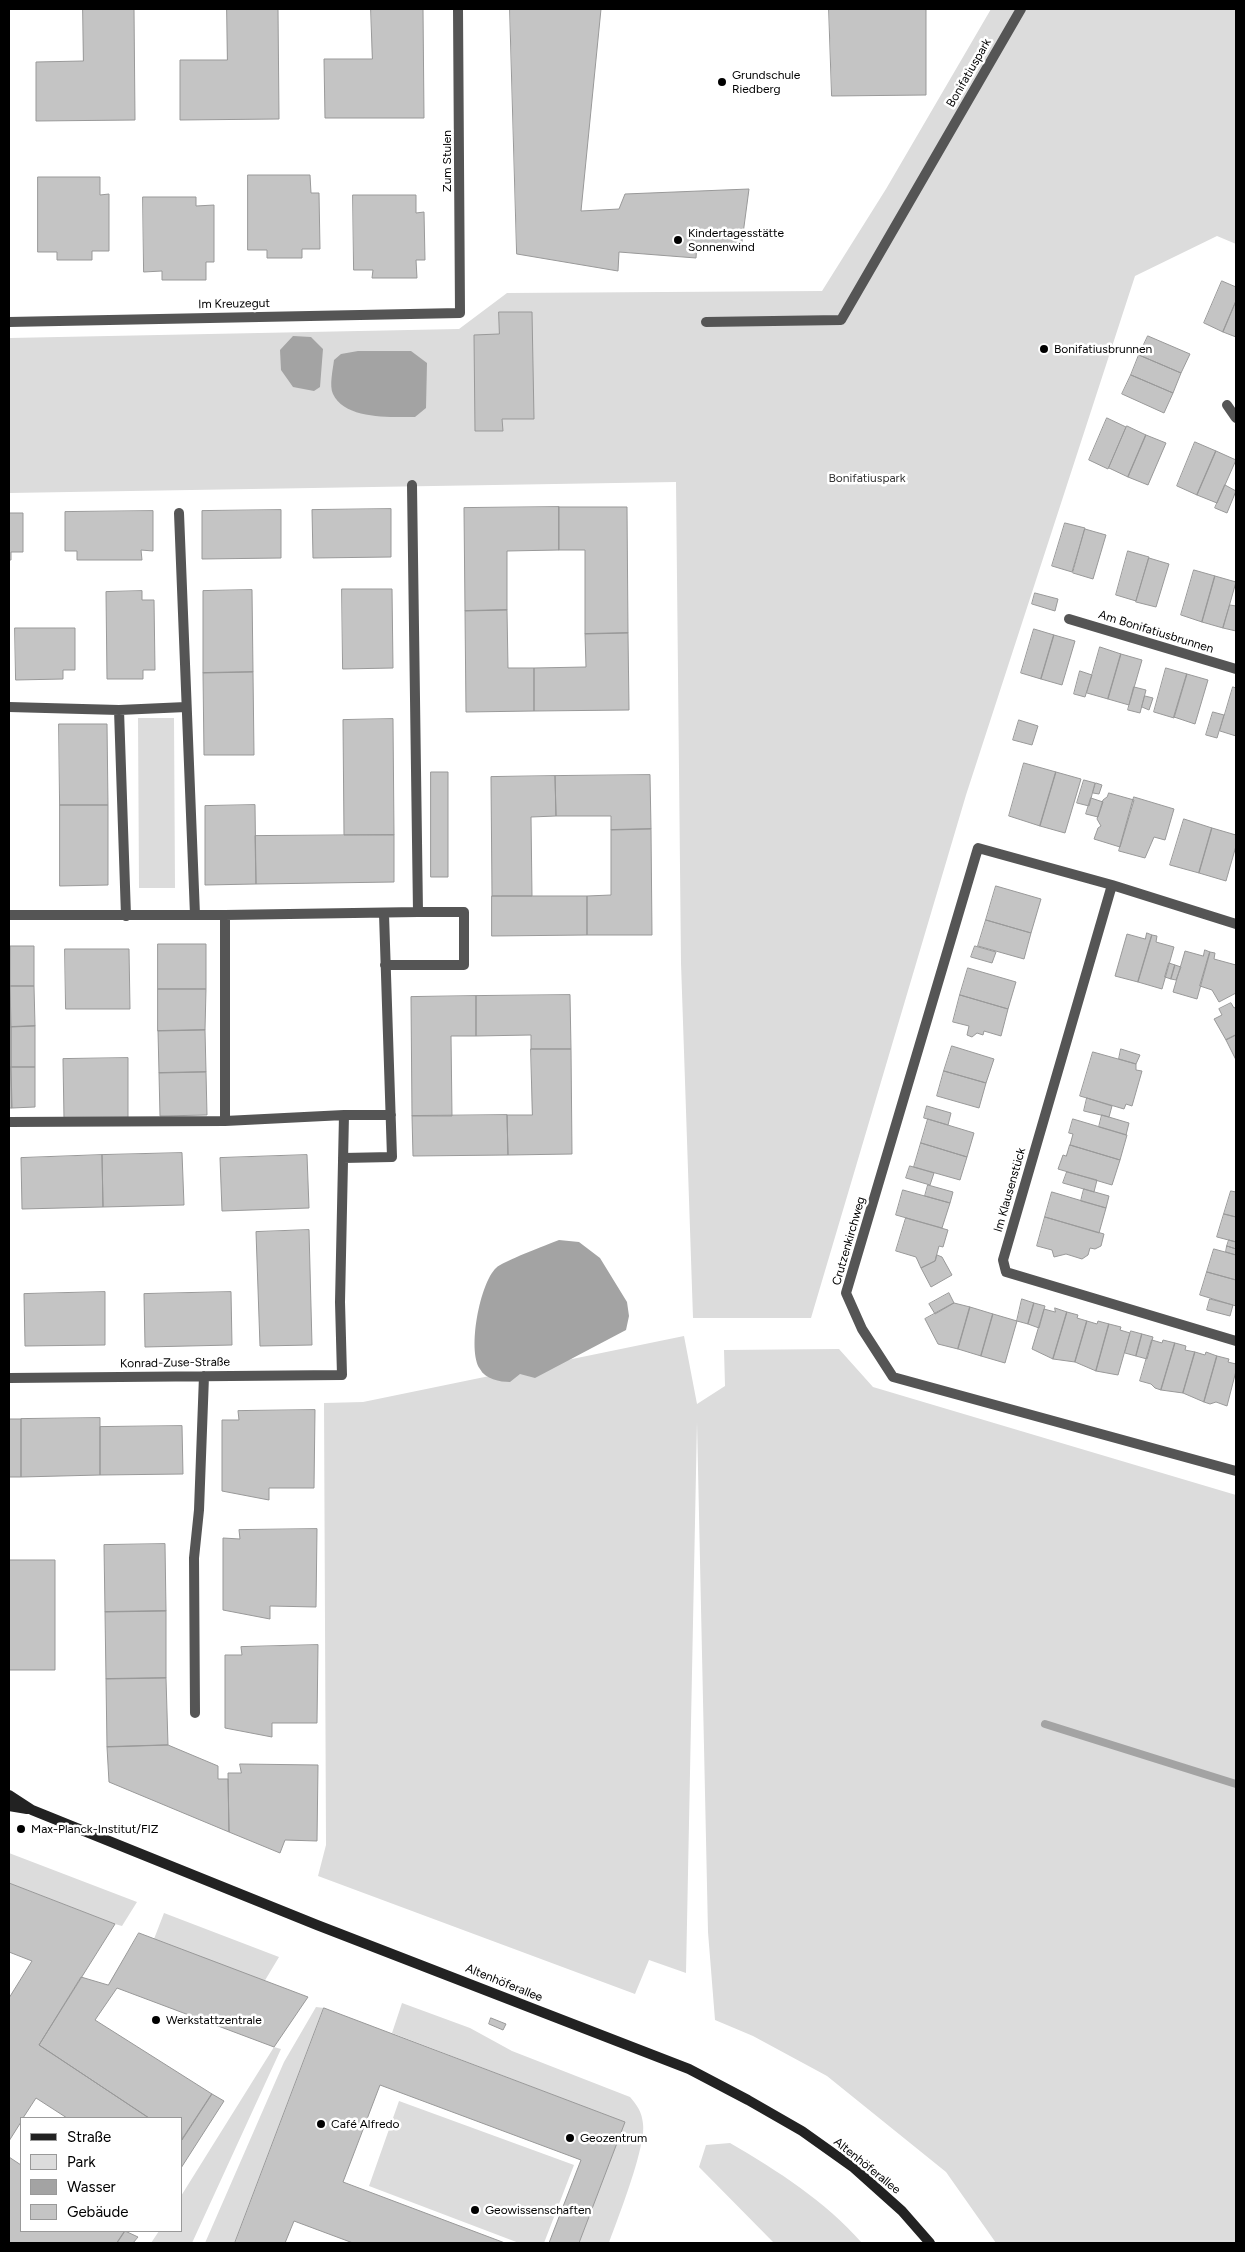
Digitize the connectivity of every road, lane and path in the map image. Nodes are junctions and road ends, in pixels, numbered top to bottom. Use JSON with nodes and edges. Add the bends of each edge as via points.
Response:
{"nodes":[{"id":1,"x":458,"y":9,"type":"edge"},
{"id":2,"x":1021,"y":9,"type":"edge"},
{"id":3,"x":460,"y":313,"type":"joint"},
{"id":4,"x":9,"y":322,"type":"edge"},
{"id":5,"x":706,"y":322,"type":"dead end"},
{"id":6,"x":1227,"y":405,"type":"dead end"},
{"id":7,"x":1236,"y":418,"type":"edge"},
{"id":8,"x":412,"y":485,"type":"dead end"},
{"id":9,"x":179,"y":512,"type":"dead end"},
{"id":10,"x":1069,"y":619,"type":"dead end"},
{"id":11,"x":1236,"y":669,"type":"edge"},
{"id":12,"x":9,"y":707,"type":"edge"},
{"id":13,"x":186,"y":707,"type":"junction"},
{"id":14,"x":120,"y":710,"type":"junction"},
{"id":15,"x":1112,"y":885,"type":"junction"},
{"id":16,"x":418,"y":912,"type":"junction"},
{"id":17,"x":384,"y":914,"type":"junction"},
{"id":18,"x":9,"y":915,"type":"edge"},
{"id":19,"x":225,"y":915,"type":"junction"},
{"id":20,"x":126,"y":916,"type":"junction"},
{"id":21,"x":195,"y":916,"type":"junction"},
{"id":22,"x":1236,"y":924,"type":"edge"},
{"id":23,"x":385,"y":964,"type":"junction"},
{"id":24,"x":344,"y":1115,"type":"junction"},
{"id":25,"x":390,"y":1115,"type":"junction"},
{"id":26,"x":225,"y":1121,"type":"junction"},
{"id":27,"x":9,"y":1122,"type":"edge"},
{"id":28,"x":344,"y":1158,"type":"junction"},
{"id":29,"x":1236,"y":1341,"type":"edge"},
{"id":30,"x":204,"y":1376,"type":"junction"},
{"id":31,"x":9,"y":1378,"type":"edge"},
{"id":32,"x":1236,"y":1471,"type":"edge"},
{"id":33,"x":195,"y":1713,"type":"dead end"},
{"id":34,"x":9,"y":1795,"type":"edge"},
{"id":35,"x":9,"y":1806,"type":"edge"},
{"id":36,"x":32,"y":1810,"type":"junction"},
{"id":37,"x":930,"y":2243,"type":"edge"}],
"edges":[{"from":1,"to":3,"type":"street","name":"Zum Stulen"},
{"from":2,"to":5,"type":"street","name":"Bonifatiuspark","via":[[840,320]]},
{"from":3,"to":4,"type":"street","name":"Im Kreuzegut"},
{"from":6,"to":7,"type":"street"},
{"from":8,"to":16,"type":"street"},
{"from":9,"to":13,"type":"street"},
{"from":10,"to":11,"type":"street","name":"Am Bonifatiusbrunnen"},
{"from":12,"to":14,"type":"street"},
{"from":13,"to":14,"type":"street"},
{"from":13,"to":21,"type":"street"},
{"from":14,"to":20,"type":"street"},
{"from":15,"to":22,"type":"street"},
{"from":15,"to":29,"type":"street","name":"Im Klausenstück","via":[[1003,1260],[1006,1272]]},
{"from":15,"to":32,"type":"street","name":"Crutzenkirchweg","via":[[978,848],[846,1293],[862,1329],[893,1377]]},
{"from":16,"to":17,"type":"street"},
{"from":16,"to":23,"type":"street","via":[[464,912],[464,965]]},
{"from":17,"to":19,"type":"street"},
{"from":17,"to":23,"type":"street"},
{"from":18,"to":20,"type":"street"},
{"from":19,"to":21,"type":"street"},
{"from":19,"to":26,"type":"street"},
{"from":20,"to":21,"type":"street"},
{"from":23,"to":25,"type":"street"},
{"from":24,"to":25,"type":"street"},
{"from":24,"to":26,"type":"street"},
{"from":24,"to":28,"type":"street"},
{"from":25,"to":28,"type":"street","via":[[392,1157]]},
{"from":26,"to":27,"type":"street"},
{"from":28,"to":30,"type":"street","name":"Konrad-Zuse-Straße","via":[[340,1302],[342,1375]]},
{"from":30,"to":31,"type":"street","name":"Konrad-Zuse-Straße"},
{"from":30,"to":33,"type":"street","via":[[194,1558]]},
{"from":34,"to":36,"type":"street","name":"Altenhöferallee"},
{"from":35,"to":36,"type":"street","name":"Altenhöferallee"},
{"from":36,"to":37,"type":"street","name":"Altenhöferallee","via":[[689,2069],[802,2131],[854,2168],[902,2211]]}]}
